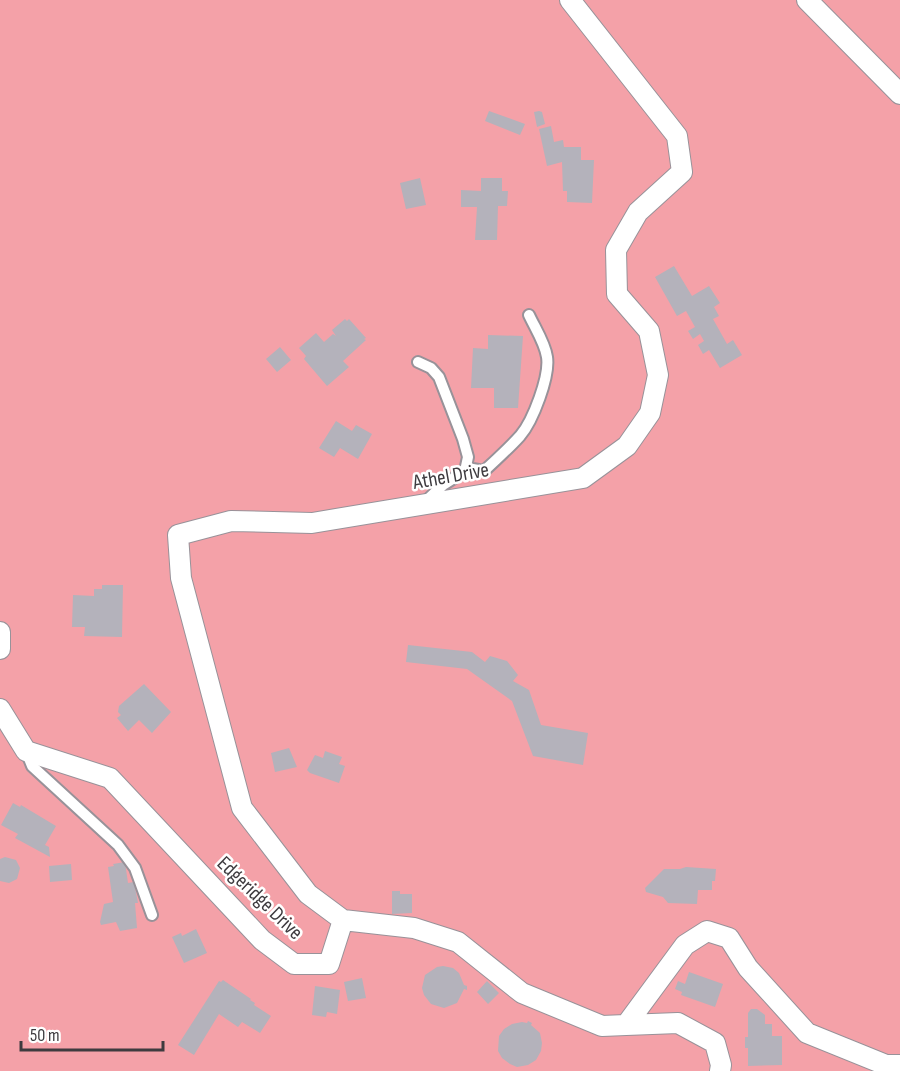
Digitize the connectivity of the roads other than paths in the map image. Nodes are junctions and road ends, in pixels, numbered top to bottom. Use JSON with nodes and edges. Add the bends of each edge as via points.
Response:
{"nodes":[{"id":1,"x":570,"y":0,"type":"edge"},
{"id":2,"x":807,"y":0,"type":"edge"},
{"id":3,"x":900,"y":94,"type":"edge"},
{"id":4,"x":529,"y":315,"type":"dead end"},
{"id":5,"x":418,"y":362,"type":"dead end"},
{"id":6,"x":467,"y":468,"type":"junction"},
{"id":7,"x":421,"y":505,"type":"junction"},
{"id":8,"x":0,"y":632,"type":"edge"},
{"id":9,"x":0,"y":649,"type":"edge"},
{"id":10,"x":0,"y":709,"type":"edge"},
{"id":11,"x":26,"y":750,"type":"junction"},
{"id":12,"x":152,"y":915,"type":"dead end"},
{"id":13,"x":343,"y":920,"type":"junction"},
{"id":14,"x":626,"y":1024,"type":"junction"},
{"id":15,"x":900,"y":1065,"type":"edge"},
{"id":16,"x":720,"y":1071,"type":"edge"}],
"edges":[{"from":1,"to":7,"type":"street","name":"Athel Drive","via":[[677,136],[682,172],[638,212],[615,249],[617,294],[649,331],[658,375],[650,413],[627,446],[583,478]]},
{"from":2,"to":3,"type":"street"},
{"from":4,"to":6,"type":"lane","via":[[545,348],[547,372],[529,421],[522,434],[484,471]]},
{"from":5,"to":6,"type":"lane","via":[[439,376],[463,439]]},
{"from":6,"to":7,"type":"lane","via":[[442,484]]},
{"from":7,"to":13,"type":"street","name":"Athel Drive","via":[[312,523],[231,521],[178,535],[181,578],[243,808],[308,894]]},
{"from":8,"to":9,"type":"street"},
{"from":10,"to":11,"type":"street"},
{"from":11,"to":12,"type":"lane","via":[[32,766],[118,845],[135,868]]},
{"from":11,"to":13,"type":"street","name":"Edgeridge Drive","via":[[110,778],[262,940],[294,964],[329,964]]},
{"from":13,"to":14,"type":"street","via":[[414,928],[458,942],[522,993],[602,1026]]},
{"from":14,"to":15,"type":"street","via":[[685,945],[707,930],[729,938],[748,968],[807,1032],[886,1065]]},
{"from":14,"to":16,"type":"street","via":[[678,1023],[715,1043]]}]}
